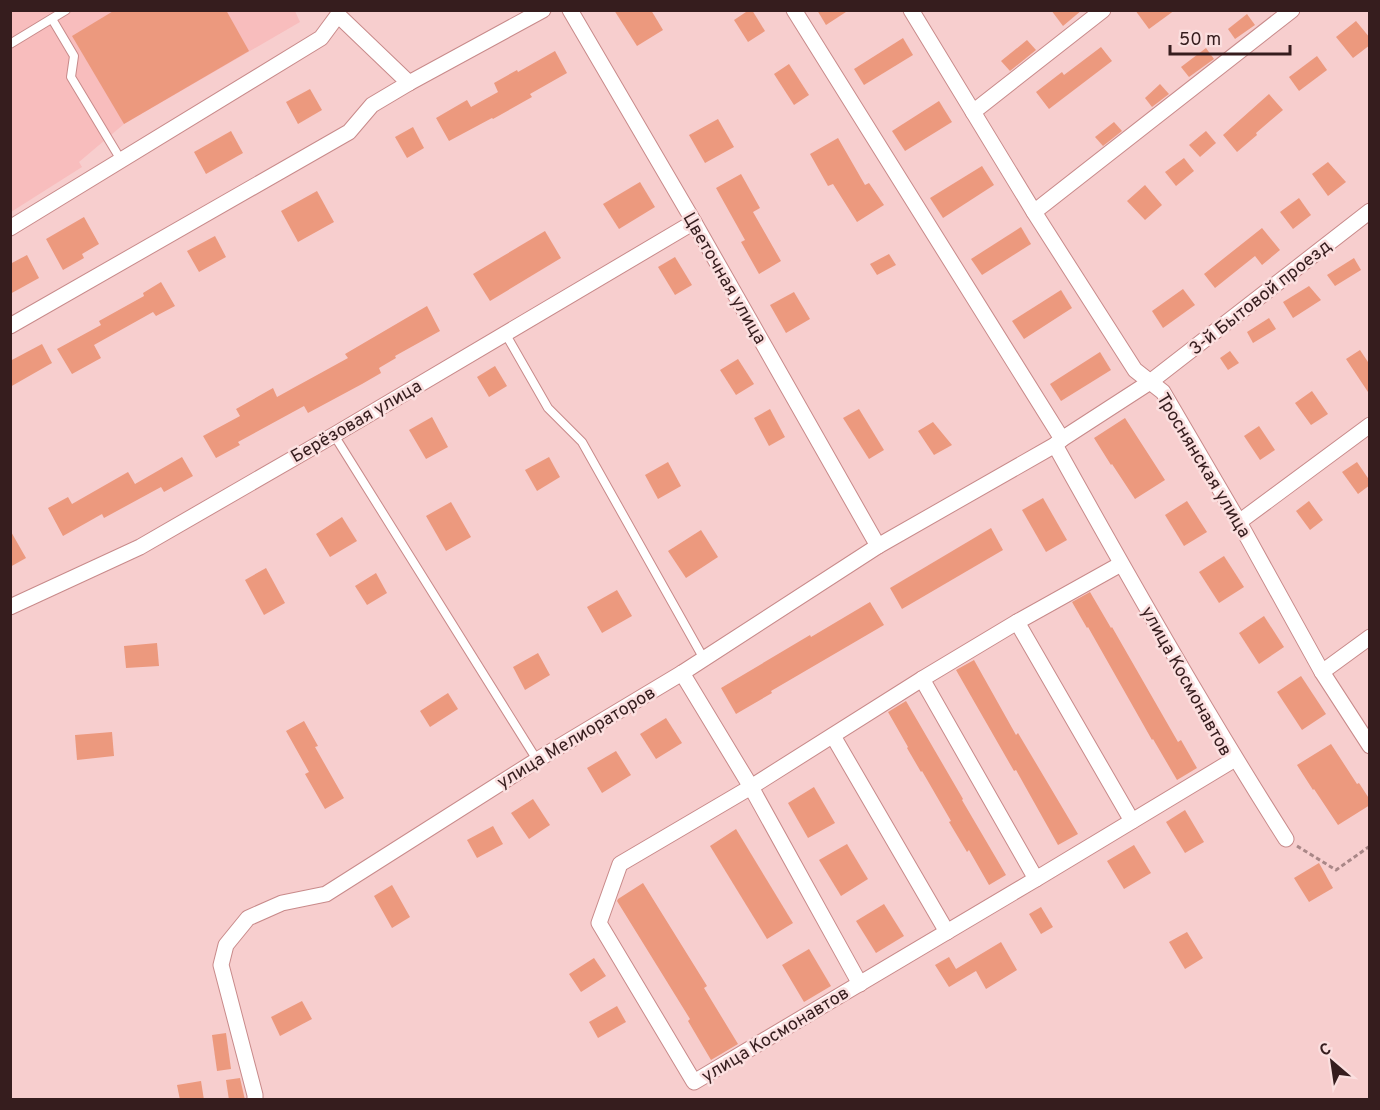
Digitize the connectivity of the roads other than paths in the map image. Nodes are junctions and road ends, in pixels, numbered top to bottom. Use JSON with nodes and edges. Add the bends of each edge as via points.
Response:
{"nodes":[{"id":1,"x":66,"y":10,"type":"edge"},
{"id":2,"x":543,"y":10,"type":"edge"},
{"id":3,"x":570,"y":10,"type":"edge"},
{"id":4,"x":794,"y":10,"type":"edge"},
{"id":5,"x":911,"y":10,"type":"edge"},
{"id":6,"x":1103,"y":10,"type":"edge"},
{"id":7,"x":1292,"y":10,"type":"edge"},
{"id":8,"x":337,"y":13,"type":"edge"},
{"id":9,"x":52,"y":19,"type":"junction"},
{"id":10,"x":10,"y":44,"type":"edge"},
{"id":11,"x":410,"y":83,"type":"junction"},
{"id":12,"x":973,"y":112,"type":"junction"},
{"id":13,"x":121,"y":160,"type":"junction"},
{"id":14,"x":1370,"y":211,"type":"edge"},
{"id":15,"x":1034,"y":212,"type":"junction"},
{"id":16,"x":694,"y":222,"type":"junction"},
{"id":17,"x":10,"y":228,"type":"edge"},
{"id":18,"x":10,"y":326,"type":"edge"},
{"id":19,"x":505,"y":333,"type":"junction"},
{"id":20,"x":1150,"y":382,"type":"junction"},
{"id":21,"x":1370,"y":425,"type":"edge"},
{"id":22,"x":334,"y":435,"type":"junction"},
{"id":23,"x":1059,"y":442,"type":"junction"},
{"id":24,"x":1239,"y":522,"type":"junction"},
{"id":25,"x":878,"y":546,"type":"junction"},
{"id":26,"x":1121,"y":564,"type":"junction"},
{"id":27,"x":10,"y":607,"type":"edge"},
{"id":28,"x":1017,"y":622,"type":"junction"},
{"id":29,"x":1370,"y":637,"type":"edge"},
{"id":30,"x":704,"y":659,"type":"junction"},
{"id":31,"x":1322,"y":672,"type":"junction"},
{"id":32,"x":682,"y":673,"type":"junction"},
{"id":33,"x":922,"y":679,"type":"junction"},
{"id":34,"x":832,"y":736,"type":"junction"},
{"id":35,"x":1370,"y":746,"type":"edge"},
{"id":36,"x":1235,"y":759,"type":"junction"},
{"id":37,"x":537,"y":760,"type":"junction"},
{"id":38,"x":751,"y":787,"type":"junction"},
{"id":39,"x":1132,"y":821,"type":"junction"},
{"id":40,"x":1286,"y":839,"type":"road end"},
{"id":41,"x":1036,"y":879,"type":"junction"},
{"id":42,"x":947,"y":932,"type":"junction"},
{"id":43,"x":860,"y":984,"type":"junction"},
{"id":44,"x":255,"y":1100,"type":"edge"}],
"edges":[{"from":1,"to":9,"type":"lane"},
{"from":2,"to":11,"type":"street"},
{"from":3,"to":16,"type":"street","name":"Цветочная улица"},
{"from":4,"to":23,"type":"street","name":"улица Космонавтов"},
{"from":5,"to":12,"type":"street","name":"Троснянская улица"},
{"from":6,"to":12,"type":"street"},
{"from":7,"to":15,"type":"street"},
{"from":8,"to":11,"type":"street"},
{"from":8,"to":13,"type":"street","via":[[321,38]]},
{"from":9,"to":10,"type":"lane"},
{"from":9,"to":13,"type":"lane","via":[[74,56],[71,78]]},
{"from":11,"to":18,"type":"street","via":[[372,105],[349,132]]},
{"from":12,"to":15,"type":"street","name":"Троснянская улица"},
{"from":13,"to":17,"type":"street"},
{"from":14,"to":20,"type":"street","name":"3-й Бытовой проезд"},
{"from":15,"to":20,"type":"street","name":"Троснянская улица","via":[[1135,370]]},
{"from":16,"to":19,"type":"street","name":"Берёзовая улица"},
{"from":16,"to":25,"type":"street","name":"Цветочная улица"},
{"from":19,"to":22,"type":"street","name":"Берёзовая улица"},
{"from":19,"to":30,"type":"lane","via":[[548,408],[582,442]]},
{"from":20,"to":23,"type":"street","name":"3-й Бытовой проезд"},
{"from":20,"to":24,"type":"street","name":"Троснянская улица","via":[[1163,392]]},
{"from":21,"to":24,"type":"street"},
{"from":22,"to":27,"type":"street","name":"Берёзовая улица","via":[[140,547]]},
{"from":22,"to":37,"type":"lane"},
{"from":23,"to":25,"type":"street","name":"улица Мелиораторов"},
{"from":23,"to":26,"type":"street","name":"улица Космонавтов"},
{"from":24,"to":31,"type":"street","name":"Троснянская улица"},
{"from":25,"to":30,"type":"street","name":"улица Мелиораторов"},
{"from":26,"to":28,"type":"street","name":"улица Космонавтов"},
{"from":26,"to":36,"type":"street","name":"улица Космонавтов"},
{"from":28,"to":33,"type":"street","name":"улица Космонавтов"},
{"from":28,"to":39,"type":"street"},
{"from":29,"to":31,"type":"street"},
{"from":30,"to":32,"type":"street","name":"улица Мелиораторов"},
{"from":31,"to":35,"type":"street","name":"Троснянская улица"},
{"from":32,"to":37,"type":"street","name":"улица Мелиораторов"},
{"from":32,"to":38,"type":"street","name":"улица Космонавтов"},
{"from":33,"to":34,"type":"street","name":"улица Космонавтов"},
{"from":33,"to":41,"type":"street"},
{"from":34,"to":38,"type":"street","name":"улица Космонавтов"},
{"from":34,"to":42,"type":"street"},
{"from":36,"to":39,"type":"street","name":"улица Космонавтов"},
{"from":36,"to":40,"type":"street"},
{"from":37,"to":44,"type":"street","name":"улица Мелиораторов","via":[[326,894],[282,903],[248,918],[226,945],[221,965]]},
{"from":38,"to":43,"type":"street","name":"улица Космонавтов"},
{"from":38,"to":43,"type":"street","name":"улица Космонавтов","via":[[620,864],[599,923],[694,1082]]},
{"from":39,"to":41,"type":"street","name":"улица Космонавтов"},
{"from":41,"to":42,"type":"street","name":"улица Космонавтов"},
{"from":42,"to":43,"type":"street","name":"улица Космонавтов"}]}
